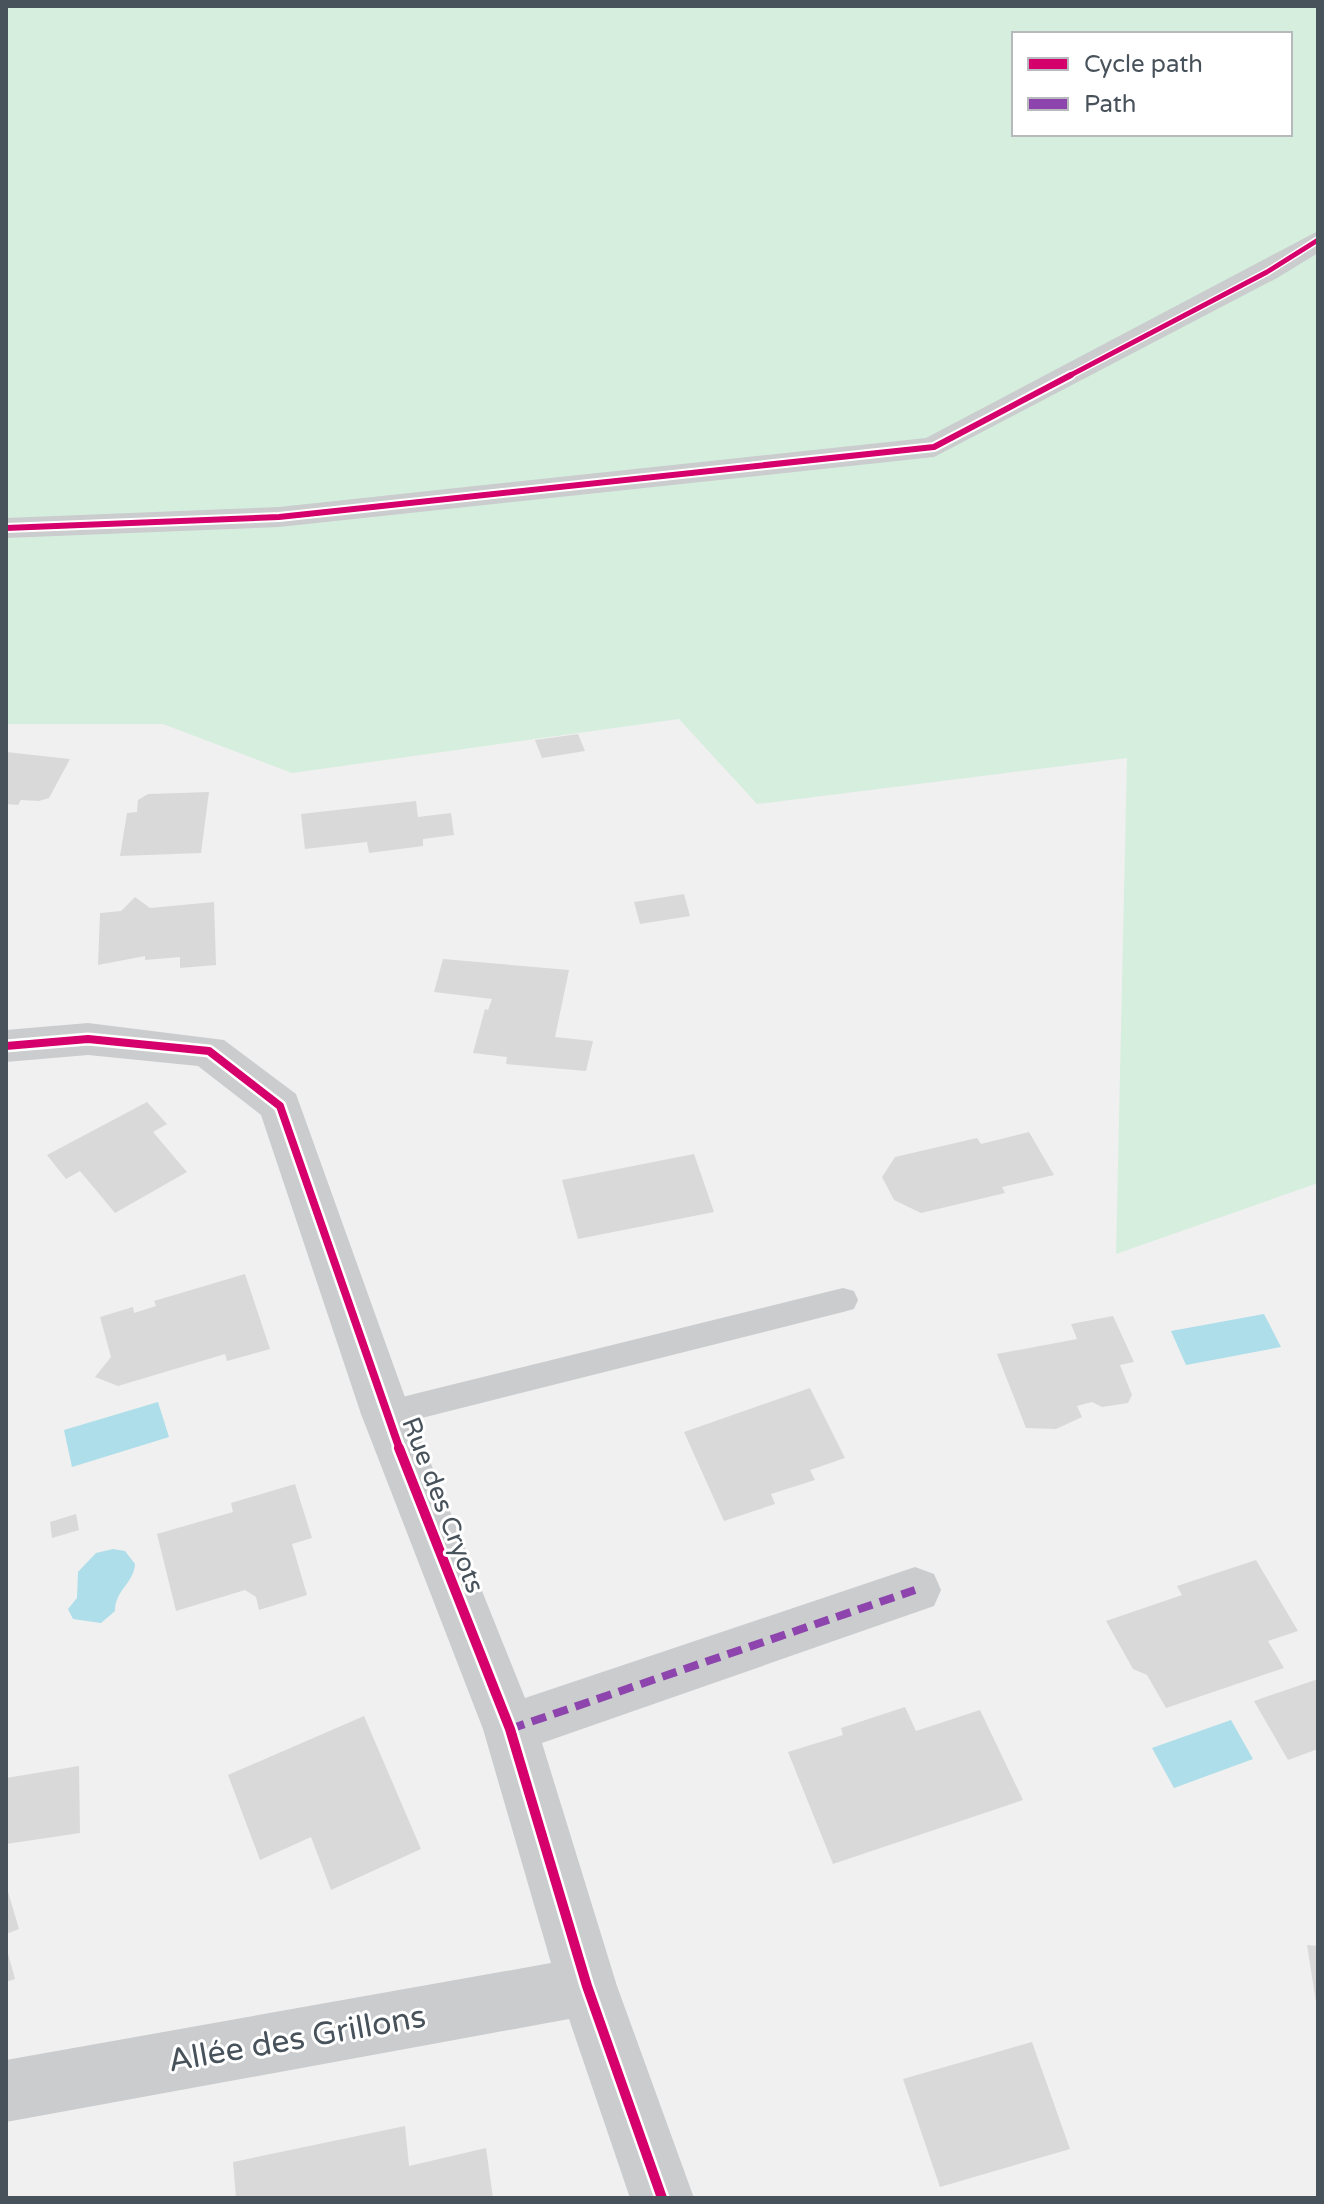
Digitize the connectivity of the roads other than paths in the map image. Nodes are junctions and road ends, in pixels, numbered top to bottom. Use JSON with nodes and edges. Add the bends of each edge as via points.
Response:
{"nodes":[{"id":1,"x":1318,"y":240,"type":"edge"},
{"id":2,"x":6,"y":528,"type":"edge"},
{"id":3,"x":6,"y":1046,"type":"edge"},
{"id":4,"x":843,"y":1300,"type":"dead end"},
{"id":5,"x":386,"y":1414,"type":"junction"},
{"id":6,"x":915,"y":1590,"type":"dead end"},
{"id":7,"x":510,"y":1729,"type":"junction"},
{"id":8,"x":587,"y":1986,"type":"junction"},
{"id":9,"x":6,"y":2091,"type":"edge"},
{"id":10,"x":662,"y":2198,"type":"edge"}],
"edges":[{"from":1,"to":2,"type":"street","via":[[934,447],[279,517]]},
{"from":3,"to":5,"type":"street","name":"Rue des Cryots","via":[[88,1039],[209,1051],[280,1106]]},
{"from":4,"to":5,"type":"lane"},
{"from":5,"to":7,"type":"street","name":"Rue des Cryots"},
{"from":6,"to":7,"type":"street"},
{"from":7,"to":8,"type":"street","name":"Rue des Cryots"},
{"from":8,"to":9,"type":"street","name":"Allée des Grillons"},
{"from":8,"to":10,"type":"street","name":"Rue des Cryots"}]}
